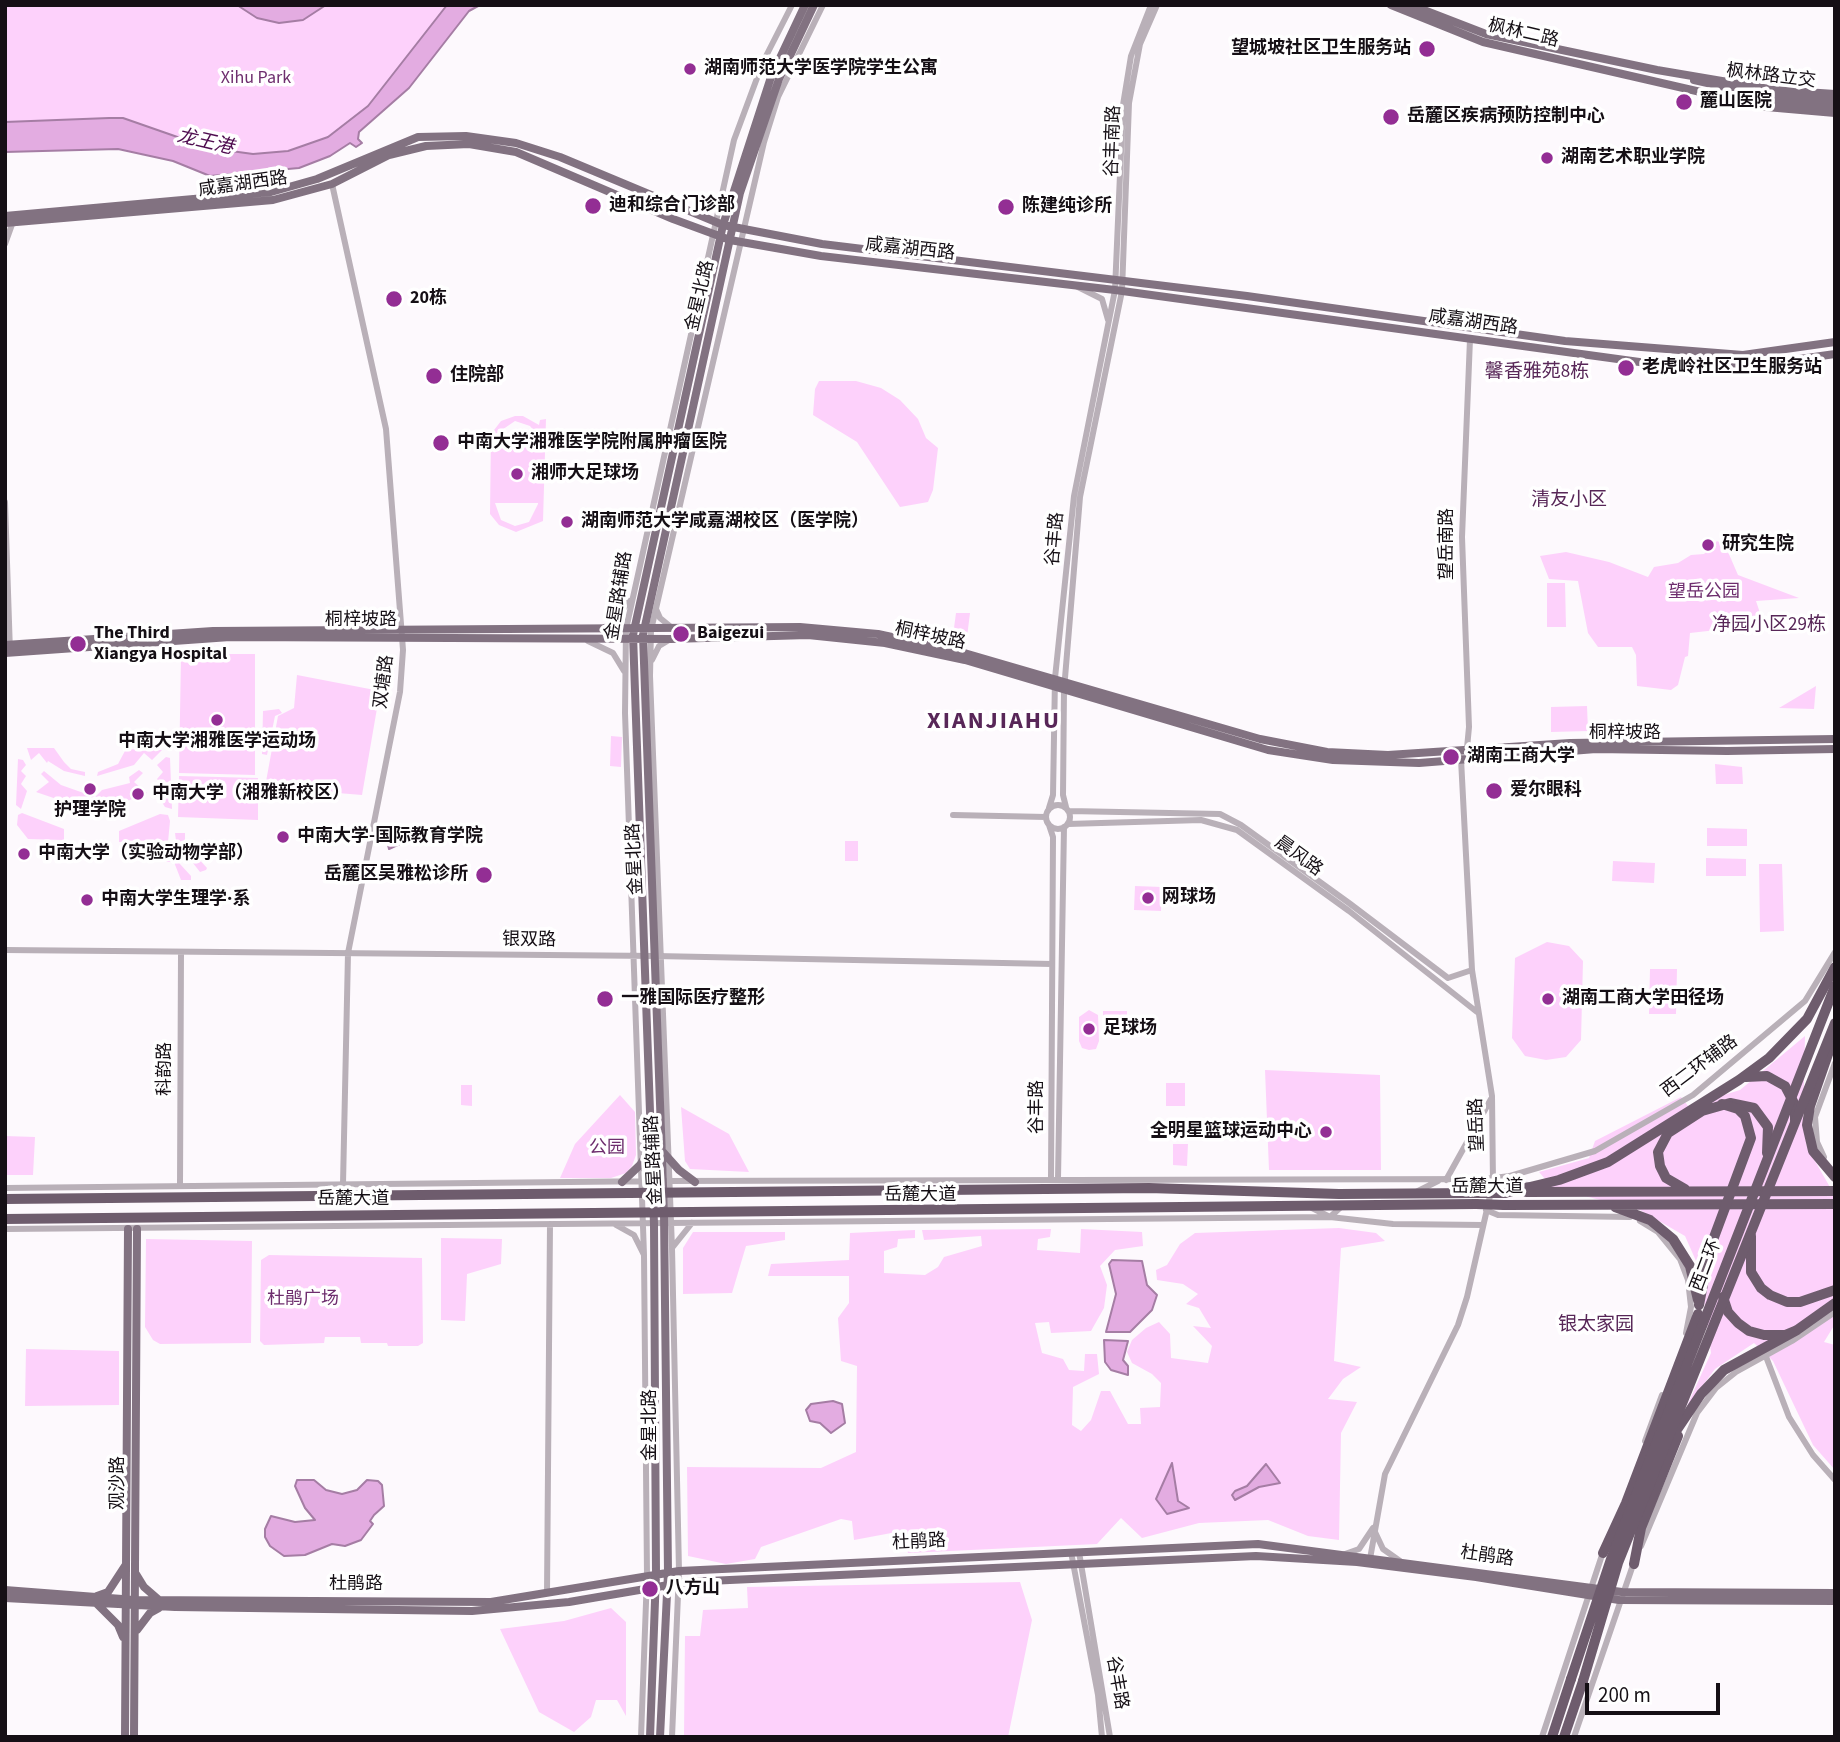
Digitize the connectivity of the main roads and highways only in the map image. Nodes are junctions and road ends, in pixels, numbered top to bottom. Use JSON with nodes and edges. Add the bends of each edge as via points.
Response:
{"nodes":[{"id":1,"x":805,"y":5,"type":"edge"},
{"id":2,"x":814,"y":5,"type":"edge"},
{"id":3,"x":1391,"y":5,"type":"edge"},
{"id":4,"x":1413,"y":8,"type":"edge"},
{"id":5,"x":1657,"y":70,"type":"junction"},
{"id":6,"x":1652,"y":80,"type":"junction"},
{"id":7,"x":1704,"y":85,"type":"junction"},
{"id":8,"x":1835,"y":94,"type":"edge"},
{"id":9,"x":1835,"y":100,"type":"edge"},
{"id":10,"x":1835,"y":106,"type":"edge"},
{"id":11,"x":1835,"y":113,"type":"edge"},
{"id":12,"x":9,"y":219,"type":"edge"},
{"id":13,"x":720,"y":224,"type":"junction"},
{"id":14,"x":738,"y":229,"type":"junction"},
{"id":15,"x":717,"y":236,"type":"junction"},
{"id":16,"x":734,"y":241,"type":"junction"},
{"id":17,"x":1119,"y":284,"type":"junction"},
{"id":18,"x":1835,"y":342,"type":"edge"},
{"id":19,"x":1835,"y":354,"type":"edge"},
{"id":20,"x":402,"y":634,"type":"junction"},
{"id":21,"x":638,"y":634,"type":"junction"},
{"id":22,"x":7,"y":649,"type":"edge"},
{"id":23,"x":1060,"y":684,"type":"junction"},
{"id":24,"x":1835,"y":738,"type":"edge"},
{"id":25,"x":1835,"y":749,"type":"edge"},
{"id":26,"x":1835,"y":967,"type":"edge"},
{"id":27,"x":1834,"y":985,"type":"edge"},
{"id":28,"x":1835,"y":1023,"type":"edge"},
{"id":29,"x":1835,"y":1034,"type":"edge"},
{"id":30,"x":1739,"y":1080,"type":"junction"},
{"id":31,"x":1722,"y":1104,"type":"junction"},
{"id":32,"x":1793,"y":1127,"type":"junction"},
{"id":33,"x":651,"y":1147,"type":"junction"},
{"id":34,"x":662,"y":1150,"type":"junction"},
{"id":35,"x":1767,"y":1153,"type":"junction"},
{"id":36,"x":1835,"y":1177,"type":"edge"},
{"id":37,"x":622,"y":1181,"type":"road end"},
{"id":38,"x":695,"y":1182,"type":"road end"},
{"id":39,"x":1695,"y":1191,"type":"junction"},
{"id":40,"x":1835,"y":1191,"type":"edge"},
{"id":41,"x":1505,"y":1193,"type":"junction"},
{"id":42,"x":657,"y":1194,"type":"junction"},
{"id":43,"x":5,"y":1199,"type":"edge"},
{"id":44,"x":1476,"y":1199,"type":"junction"},
{"id":45,"x":1582,"y":1204,"type":"junction"},
{"id":46,"x":1835,"y":1204,"type":"edge"},
{"id":47,"x":658,"y":1218,"type":"junction"},
{"id":48,"x":5,"y":1219,"type":"edge"},
{"id":49,"x":1751,"y":1236,"type":"junction"},
{"id":50,"x":1718,"y":1280,"type":"junction"},
{"id":51,"x":1835,"y":1290,"type":"edge"},
{"id":52,"x":1835,"y":1303,"type":"edge"},
{"id":53,"x":1699,"y":1310,"type":"junction"},
{"id":54,"x":1797,"y":1330,"type":"junction"},
{"id":55,"x":1696,"y":1336,"type":"junction"},
{"id":56,"x":1681,"y":1379,"type":"junction"},
{"id":57,"x":1682,"y":1415,"type":"junction"},
{"id":58,"x":1654,"y":1432,"type":"junction"},
{"id":59,"x":1668,"y":1450,"type":"junction"},
{"id":60,"x":1607,"y":1556,"type":"junction"},
{"id":61,"x":1369,"y":1560,"type":"junction"},
{"id":62,"x":1634,"y":1564,"type":"road end"},
{"id":63,"x":125,"y":1566,"type":"junction"},
{"id":64,"x":135,"y":1573,"type":"junction"},
{"id":65,"x":668,"y":1573,"type":"junction"},
{"id":66,"x":652,"y":1575,"type":"junction"},
{"id":67,"x":665,"y":1585,"type":"junction"},
{"id":68,"x":654,"y":1586,"type":"junction"},
{"id":69,"x":5,"y":1590,"type":"edge"},
{"id":70,"x":1589,"y":1591,"type":"junction"},
{"id":71,"x":1835,"y":1593,"type":"edge"},
{"id":72,"x":1620,"y":1596,"type":"junction"},
{"id":73,"x":5,"y":1598,"type":"edge"},
{"id":74,"x":95,"y":1601,"type":"junction"},
{"id":75,"x":1835,"y":1601,"type":"edge"},
{"id":76,"x":125,"y":1602,"type":"junction"},
{"id":77,"x":136,"y":1603,"type":"junction"},
{"id":78,"x":161,"y":1603,"type":"junction"},
{"id":79,"x":135,"y":1634,"type":"junction"},
{"id":80,"x":125,"y":1639,"type":"junction"},
{"id":81,"x":125,"y":1737,"type":"edge"},
{"id":82,"x":134,"y":1737,"type":"edge"},
{"id":83,"x":650,"y":1737,"type":"edge"},
{"id":84,"x":660,"y":1737,"type":"edge"},
{"id":85,"x":1552,"y":1737,"type":"edge"},
{"id":86,"x":1564,"y":1737,"type":"edge"}],
"edges":[{"from":1,"to":13,"type":"main road","name":"金星北路","via":[[771,77]]},
{"from":2,"to":14,"type":"main road","name":"金星北路","via":[[757,135],[740,192]]},
{"from":3,"to":4,"type":"main road","name":"枫林二路"},
{"from":4,"to":5,"type":"main road","name":"枫林二路","via":[[1486,34]]},
{"from":4,"to":6,"type":"main road","name":"枫林二路","via":[[1483,42]]},
{"from":5,"to":7,"type":"main road","name":"枫林二路"},
{"from":5,"to":8,"type":"main road","name":"枫林二路","via":[[1775,90]]},
{"from":6,"to":7,"type":"main road","name":"枫林二路"},
{"from":6,"to":11,"type":"main road","name":"枫林二路","via":[[1766,107]]},
{"from":7,"to":9,"type":"main road","name":"枫林路立交"},
{"from":7,"to":10,"type":"main road","name":"枫林路立交","via":[[1756,100]]},
{"from":12,"to":13,"type":"main road","name":"咸嘉湖西路","via":[[271,192],[436,134],[527,146]]},
{"from":12,"to":15,"type":"main road","name":"咸嘉湖西路","via":[[273,201],[332,184],[389,155],[426,146],[469,144],[516,152]]},
{"from":13,"to":14,"type":"main road","name":"咸嘉湖西路"},
{"from":13,"to":15,"type":"main road","name":"金星北路"},
{"from":14,"to":16,"type":"main road","name":"金星北路"},
{"from":14,"to":17,"type":"main road","name":"咸嘉湖西路"},
{"from":15,"to":16,"type":"main road","name":"咸嘉湖西路"},
{"from":15,"to":21,"type":"main road","name":"金星北路"},
{"from":16,"to":17,"type":"main road","name":"咸嘉湖西路","via":[[821,256],[1071,284]]},
{"from":16,"to":21,"type":"main road","name":"金星北路"},
{"from":17,"to":18,"type":"main road","name":"咸嘉湖西路","via":[[1247,296],[1577,342],[1743,355]]},
{"from":17,"to":19,"type":"main road","name":"咸嘉湖西路","via":[[1654,365],[1743,367]]},
{"from":20,"to":21,"type":"main road","name":"桐梓坡路","via":[[600,630]]},
{"from":20,"to":21,"type":"main road","name":"桐梓坡路","via":[[583,639]]},
{"from":20,"to":22,"type":"main road","name":"桐梓坡路","via":[[213,631]]},
{"from":21,"to":23,"type":"main road","name":"桐梓坡路","via":[[671,639],[808,635],[886,643]]},
{"from":21,"to":23,"type":"main road","name":"桐梓坡路","via":[[791,627],[853,631],[961,652]]},
{"from":21,"to":33,"type":"main road","name":"金星北路"},
{"from":21,"to":34,"type":"main road","name":"金星北路","via":[[659,956]]},
{"from":23,"to":24,"type":"main road","name":"桐梓坡路","via":[[1260,739],[1327,752],[1388,755],[1570,743]]},
{"from":23,"to":25,"type":"main road","name":"桐梓坡路","via":[[1268,750],[1377,764],[1596,749]]},
{"from":26,"to":30,"type":"highway","via":[[1807,1019],[1782,1047]]},
{"from":27,"to":35,"type":"highway","name":"西二环","bridge":true},
{"from":28,"to":32,"type":"highway","bridge":true},
{"from":29,"to":36,"type":"highway","bridge":true,"via":[[1808,1115],[1811,1146]]},
{"from":30,"to":32,"type":"highway","bridge":true,"via":[[1773,1078],[1790,1092],[1795,1105]]},
{"from":30,"to":41,"type":"highway","via":[[1608,1162]]},
{"from":31,"to":35,"type":"highway","bridge":true,"via":[[1739,1102],[1759,1111],[1769,1132]]},
{"from":31,"to":39,"type":"highway","via":[[1690,1117],[1668,1133],[1660,1146],[1660,1166],[1671,1182]]},
{"from":31,"to":53,"type":"highway","bridge":true,"via":[[1745,1116],[1751,1138],[1709,1252]]},
{"from":32,"to":49,"type":"highway","bridge":true},
{"from":33,"to":37,"type":"main road"},
{"from":33,"to":42,"type":"main road","name":"金星北路"},
{"from":34,"to":38,"type":"main road"},
{"from":34,"to":42,"type":"main road","name":"金星北路","via":[[666,1181]]},
{"from":35,"to":50,"type":"highway","name":"西二环","bridge":true},
{"from":39,"to":40,"type":"highway","name":"岳麓大道"},
{"from":39,"to":41,"type":"highway","name":"岳麓大道"},
{"from":41,"to":44,"type":"highway","name":"岳麓大道","bridge":true},
{"from":42,"to":43,"type":"highway","name":"岳麓大道"},
{"from":42,"to":44,"type":"highway","name":"岳麓大道","via":[[1149,1188],[1415,1192]]},
{"from":42,"to":47,"type":"main road","name":"金星北路"},
{"from":44,"to":45,"type":"highway","name":"岳麓大道","bridge":true,"via":[[1504,1205]]},
{"from":44,"to":47,"type":"highway","name":"岳麓大道","via":[[1213,1209]]},
{"from":45,"to":46,"type":"highway","name":"岳麓大道"},
{"from":45,"to":53,"type":"highway","via":[[1629,1210],[1660,1226],[1680,1247],[1694,1274]]},
{"from":47,"to":48,"type":"highway","name":"岳麓大道","via":[[550,1214]]},
{"from":47,"to":65,"type":"main road","name":"金星北路"},
{"from":47,"to":66,"type":"main road","name":"金星北路"},
{"from":49,"to":51,"type":"highway","via":[[1749,1257],[1754,1277],[1765,1291],[1787,1302],[1807,1301]]},
{"from":49,"to":57,"type":"highway","bridge":true},
{"from":50,"to":54,"type":"highway","bridge":true,"via":[[1728,1312],[1743,1328],[1764,1335]]},
{"from":50,"to":55,"type":"highway","name":"西二环","bridge":true},
{"from":52,"to":54,"type":"highway"},
{"from":53,"to":55,"type":"highway","bridge":true},
{"from":53,"to":58,"type":"highway"},
{"from":54,"to":57,"type":"highway","via":[[1724,1370]]},
{"from":55,"to":56,"type":"highway","name":"西二环","bridge":true},
{"from":56,"to":58,"type":"highway","bridge":true},
{"from":56,"to":60,"type":"highway","name":"西二环","bridge":true},
{"from":57,"to":59,"type":"highway","bridge":true},
{"from":57,"to":59,"type":"highway","bridge":true},
{"from":58,"to":60,"type":"highway"},
{"from":59,"to":62,"type":"highway"},
{"from":59,"to":86,"type":"highway","bridge":true,"via":[[1618,1563]]},
{"from":60,"to":85,"type":"highway","bridge":true},
{"from":61,"to":65,"type":"main road","name":"杜鹃路","via":[[1258,1544]]},
{"from":61,"to":67,"type":"main road","name":"杜鹃路","via":[[1256,1556]]},
{"from":61,"to":70,"type":"main road","name":"杜鹃路"},
{"from":61,"to":70,"type":"main road","name":"杜鹃路"},
{"from":63,"to":64,"type":"main road","name":"观沙路","via":[[132,1229]]},
{"from":63,"to":74,"type":"main road","via":[[108,1592]]},
{"from":63,"to":76,"type":"main road","name":"观沙路"},
{"from":64,"to":77,"type":"main road","name":"观沙路"},
{"from":64,"to":78,"type":"main road"},
{"from":65,"to":66,"type":"main road","name":"杜鹃路"},
{"from":65,"to":67,"type":"main road","name":"金星北路"},
{"from":66,"to":68,"type":"main road","name":"金星北路"},
{"from":66,"to":78,"type":"main road","name":"杜鹃路","via":[[491,1602]]},
{"from":67,"to":68,"type":"main road","name":"杜鹃路"},
{"from":67,"to":84,"type":"main road","name":"金星北路"},
{"from":68,"to":78,"type":"main road","name":"杜鹃路","via":[[569,1602],[472,1611]]},
{"from":68,"to":83,"type":"main road","name":"金星北路"},
{"from":69,"to":74,"type":"main road","name":"杜鹃路"},
{"from":70,"to":72,"type":"main road","name":"杜鹃路"},
{"from":71,"to":72,"type":"main road","name":"杜鹃路"},
{"from":72,"to":75,"type":"main road","name":"杜鹃路"},
{"from":73,"to":74,"type":"main road","name":"杜鹃路"},
{"from":74,"to":76,"type":"main road","name":"杜鹃路"},
{"from":74,"to":80,"type":"main road"},
{"from":76,"to":77,"type":"main road","name":"杜鹃路"},
{"from":76,"to":80,"type":"main road","name":"观沙路"},
{"from":77,"to":78,"type":"main road","name":"杜鹃路"},
{"from":77,"to":79,"type":"main road","name":"观沙路"},
{"from":78,"to":79,"type":"main road"},
{"from":79,"to":82,"type":"main road","name":"观沙路"},
{"from":80,"to":81,"type":"main road","name":"观沙路"}]}
